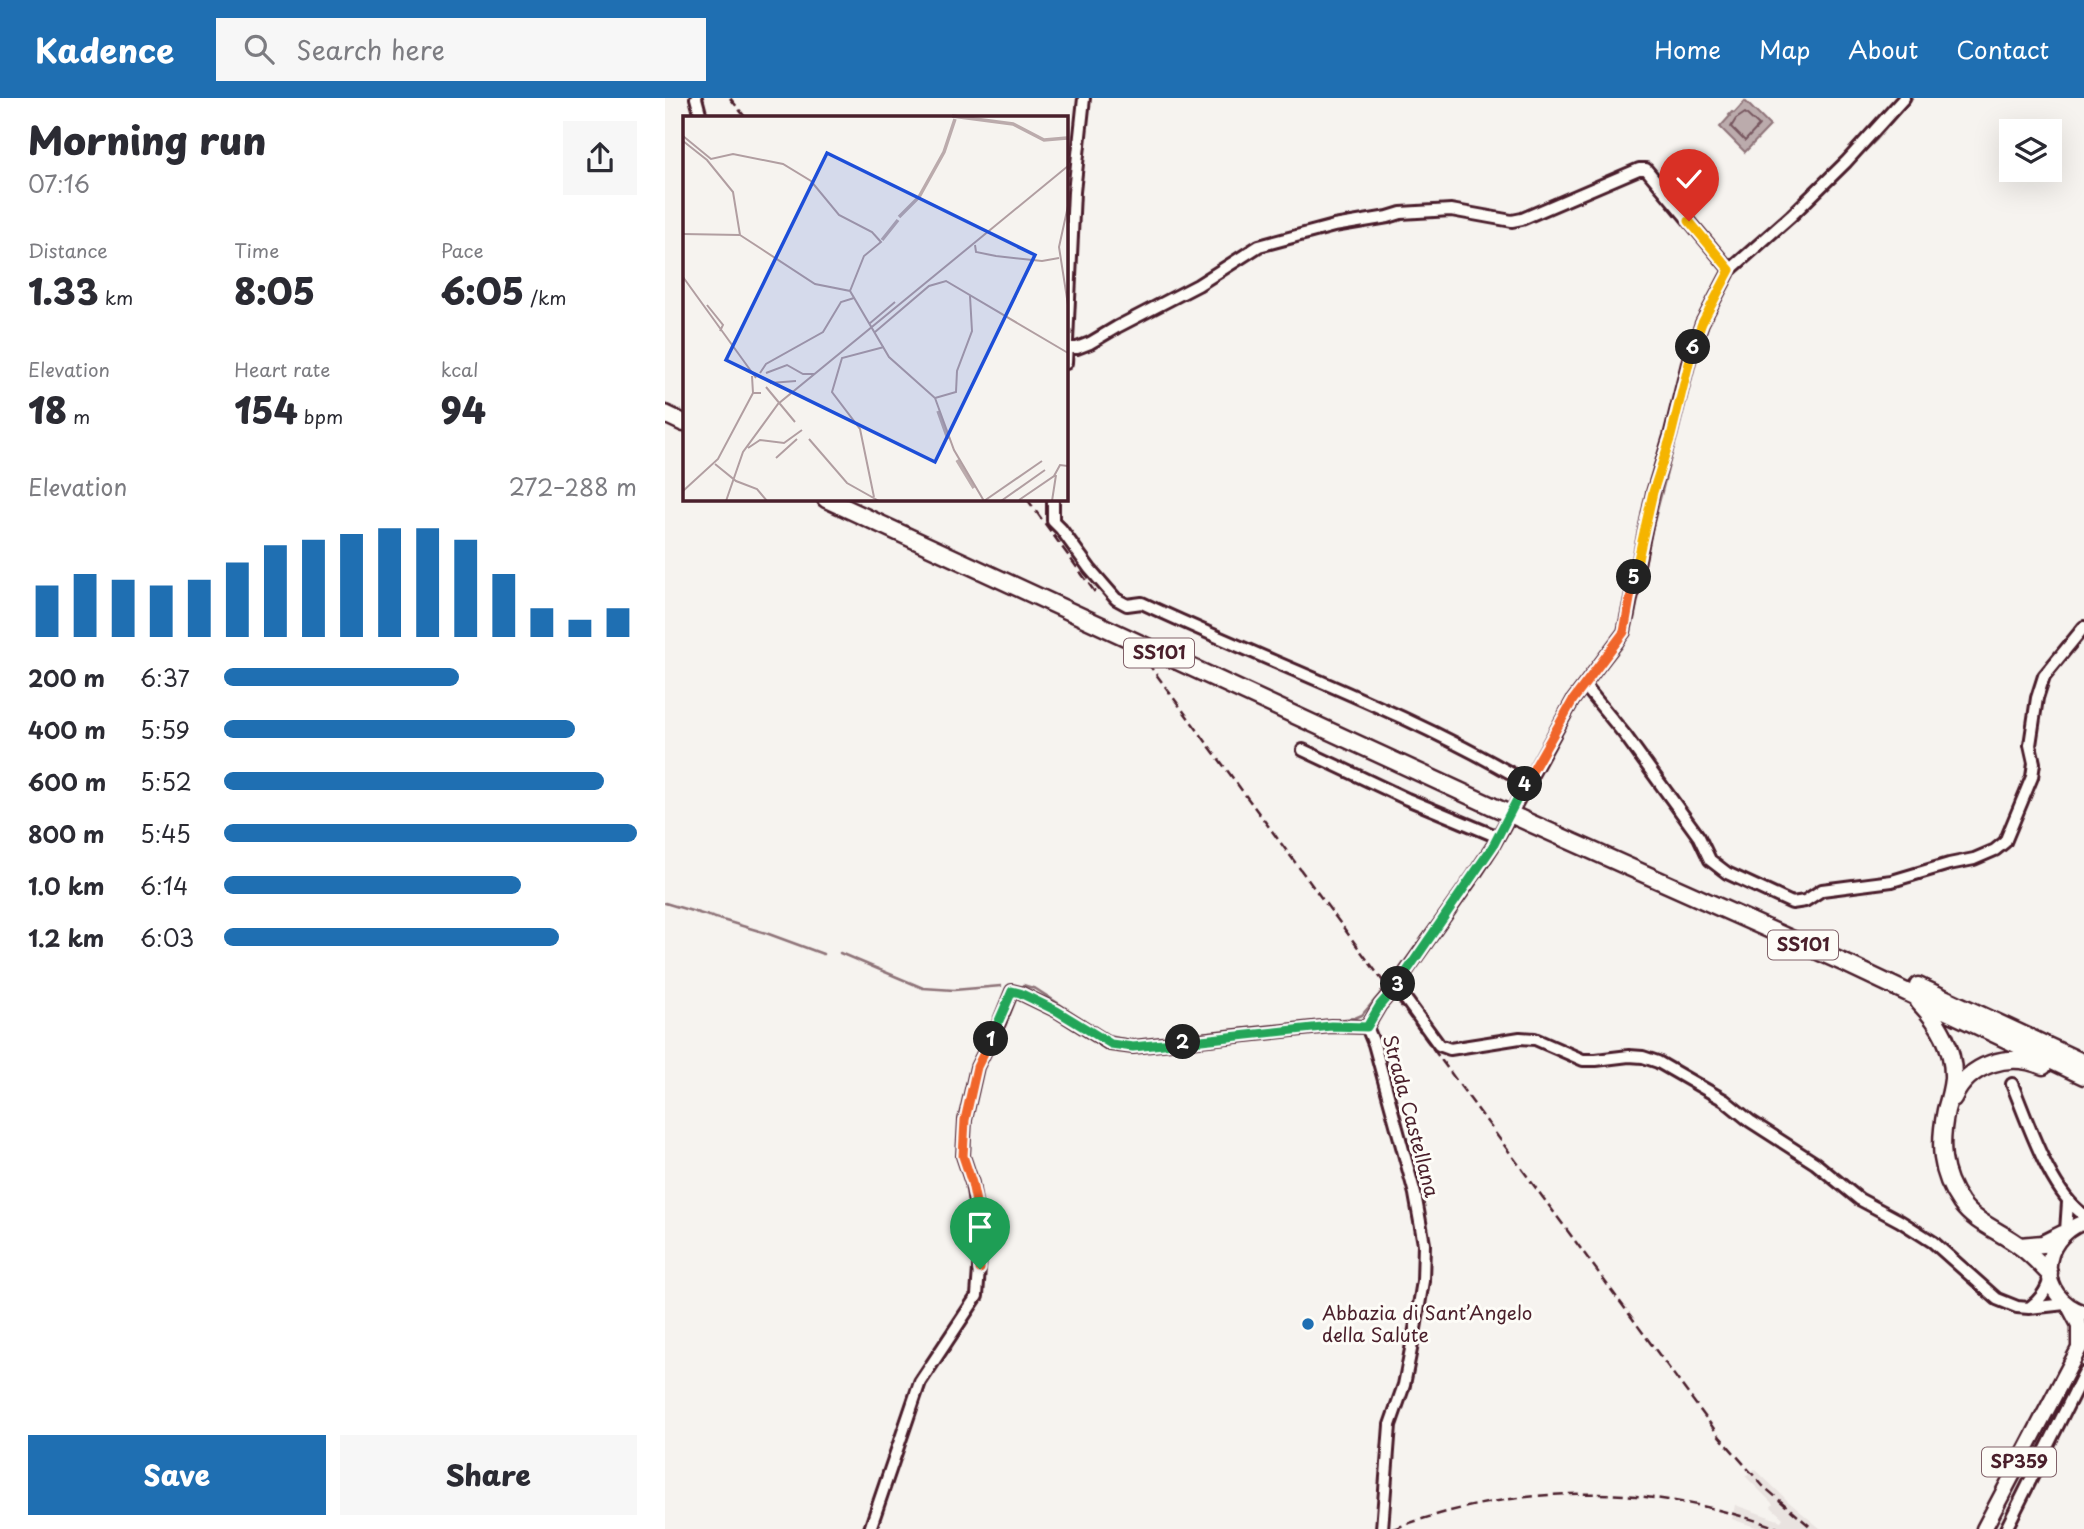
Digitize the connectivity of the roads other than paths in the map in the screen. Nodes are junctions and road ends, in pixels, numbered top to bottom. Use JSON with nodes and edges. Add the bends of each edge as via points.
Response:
{"nodes":[{"id":1,"x":696,"y":98,"type":"edge"},
{"id":2,"x":1084,"y":98,"type":"edge"},
{"id":3,"x":1904,"y":98,"type":"edge"},
{"id":4,"x":701,"y":116,"type":"edge"},
{"id":5,"x":1730,"y":270,"type":"junction"},
{"id":6,"x":1067,"y":348,"type":"edge"},
{"id":7,"x":665,"y":414,"type":"edge"},
{"id":8,"x":683,"y":423,"type":"edge"},
{"id":9,"x":665,"y":425,"type":"edge"},
{"id":10,"x":683,"y":434,"type":"edge"},
{"id":11,"x":828,"y":500,"type":"edge"},
{"id":12,"x":851,"y":500,"type":"edge"},
{"id":13,"x":1053,"y":500,"type":"edge"},
{"id":14,"x":2084,"y":626,"type":"edge"},
{"id":15,"x":1588,"y":690,"type":"junction"},
{"id":16,"x":1303,"y":750,"type":"dead end"},
{"id":17,"x":1526,"y":782,"type":"junction"},
{"id":18,"x":1495,"y":802,"type":"junction"},
{"id":19,"x":1521,"y":814,"type":"junction"},
{"id":20,"x":1498,"y":837,"type":"junction"},
{"id":21,"x":1396,"y":986,"type":"junction"},
{"id":22,"x":1913,"y":995,"type":"junction"},
{"id":23,"x":1367,"y":1027,"type":"junction"},
{"id":24,"x":2084,"y":1063,"type":"edge"},
{"id":25,"x":2084,"y":1078,"type":"edge"},
{"id":26,"x":2012,"y":1084,"type":"dead end"},
{"id":27,"x":1946,"y":1113,"type":"junction"},
{"id":28,"x":2068,"y":1202,"type":"junction"},
{"id":29,"x":2084,"y":1215,"type":"edge"},
{"id":30,"x":2084,"y":1222,"type":"edge"},
{"id":31,"x":2064,"y":1232,"type":"junction"},
{"id":32,"x":2020,"y":1246,"type":"junction"},
{"id":33,"x":2049,"y":1275,"type":"junction"},
{"id":34,"x":2029,"y":1308,"type":"junction"},
{"id":35,"x":2073,"y":1308,"type":"edge"},
{"id":36,"x":2082,"y":1343,"type":"edge"},
{"id":37,"x":2084,"y":1373,"type":"edge"},
{"id":38,"x":870,"y":1529,"type":"edge"},
{"id":39,"x":1383,"y":1529,"type":"edge"},
{"id":40,"x":1984,"y":1529,"type":"edge"},
{"id":41,"x":2006,"y":1529,"type":"edge"}],
"edges":[{"from":1,"to":4,"type":"street"},
{"from":2,"to":6,"type":"street","via":[[1073,205]]},
{"from":3,"to":5,"type":"street","via":[[1846,162]]},
{"from":5,"to":6,"type":"street","via":[[1643,169],[1522,219],[1451,210],[1401,213],[1259,246],[1090,343]]},
{"from":5,"to":15,"type":"street","name":"Strada Castellana","via":[[1689,359],[1653,492],[1624,632]]},
{"from":7,"to":8,"type":"highway"},
{"from":9,"to":10,"type":"highway"},
{"from":11,"to":18,"type":"highway","number":"SS101"},
{"from":12,"to":18,"type":"highway","number":"SS101"},
{"from":13,"to":17,"type":"street","via":[[1053,521],[1116,598],[1128,605],[1142,603],[1353,696]]},
{"from":14,"to":15,"type":"street","via":[[2044,676],[2030,744],[2032,777],[2005,842],[1975,859],[1892,881],[1822,890],[1792,903],[1727,873],[1710,860],[1699,837]]},
{"from":15,"to":17,"type":"street","name":"Strada Castellana","via":[[1573,700]]},
{"from":16,"to":20,"type":"street"},
{"from":17,"to":20,"type":"street","name":"Strada Castellana"},
{"from":18,"to":19,"type":"highway","number":"SS101","bridge":true},
{"from":19,"to":22,"type":"highway","number":"SS101"},
{"from":19,"to":24,"type":"highway","number":"SS101","via":[[1946,998]]},
{"from":20,"to":21,"type":"street","name":"Strada Castellana"},
{"from":21,"to":23,"type":"street","name":"Strada Castellana"},
{"from":21,"to":34,"type":"street","via":[[1439,1045],[1450,1049],[1535,1039],[1583,1060],[1629,1056],[1665,1065],[1724,1100],[1860,1199],[1933,1242],[1997,1299]]},
{"from":22,"to":25,"type":"highway","number":"SS101"},
{"from":22,"to":27,"type":"highway","via":[[1939,1026],[1948,1045],[1953,1081]]},
{"from":23,"to":38,"type":"street","via":[[1331,1026],[1133,1047],[1111,1044],[1057,1011],[1012,991],[977,1067],[965,1120],[963,1156],[981,1241],[977,1296],[920,1382]]},
{"from":23,"to":39,"type":"street","name":"Strada Castellana","via":[[1405,1154],[1424,1244],[1415,1328],[1390,1425]]},
{"from":25,"to":27,"type":"highway","via":[[2033,1061],[1989,1063],[1957,1088]]},
{"from":26,"to":28,"type":"street","via":[[2046,1164]]},
{"from":27,"to":32,"type":"highway","via":[[1941,1155],[1960,1202],[1975,1219]]},
{"from":28,"to":29,"type":"street"},
{"from":28,"to":31,"type":"street"},
{"from":30,"to":31,"type":"main road"},
{"from":31,"to":32,"type":"highway","via":[[2043,1244]]},
{"from":31,"to":33,"type":"main road","via":[[2050,1255]]},
{"from":32,"to":33,"type":"highway"},
{"from":33,"to":34,"type":"street","via":[[2046,1290]]},
{"from":33,"to":35,"type":"main road","via":[[2057,1295]]},
{"from":34,"to":35,"type":"street"},
{"from":35,"to":36,"type":"main road","number":"SP359"},
{"from":36,"to":40,"type":"main road","number":"SP359"},
{"from":37,"to":41,"type":"street"}]}
